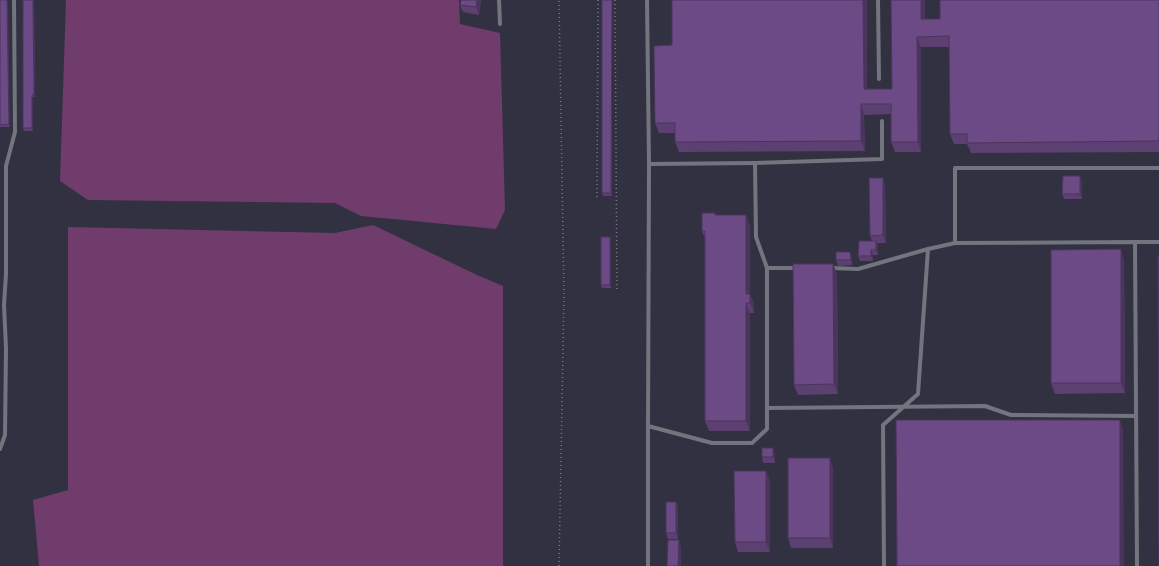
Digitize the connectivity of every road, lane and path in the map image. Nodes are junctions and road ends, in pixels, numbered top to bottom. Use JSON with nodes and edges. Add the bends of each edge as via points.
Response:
{"nodes":[{"id":1,"x":14,"y":0,"type":"edge"},
{"id":2,"x":499,"y":0,"type":"edge"},
{"id":3,"x":559,"y":0,"type":"edge"},
{"id":4,"x":598,"y":0,"type":"edge"},
{"id":5,"x":615,"y":0,"type":"edge"},
{"id":6,"x":647,"y":0,"type":"edge"},
{"id":7,"x":878,"y":0,"type":"edge"},
{"id":8,"x":500,"y":24,"type":"dead end"},
{"id":9,"x":879,"y":78,"type":"dead end"},
{"id":10,"x":882,"y":121,"type":"dead end"},
{"id":11,"x":755,"y":162,"type":"junction"},
{"id":12,"x":649,"y":164,"type":"junction"},
{"id":13,"x":1159,"y":168,"type":"edge"},
{"id":14,"x":597,"y":196,"type":"dead end"},
{"id":15,"x":1135,"y":242,"type":"junction"},
{"id":16,"x":1159,"y":242,"type":"edge"},
{"id":17,"x":956,"y":243,"type":"junction"},
{"id":18,"x":928,"y":249,"type":"junction"},
{"id":19,"x":768,"y":268,"type":"junction"},
{"id":20,"x":805,"y":268,"type":"edge"},
{"id":21,"x":828,"y":268,"type":"edge"},
{"id":22,"x":617,"y":290,"type":"dead end"},
{"id":23,"x":904,"y":406,"type":"junction"},
{"id":24,"x":767,"y":408,"type":"junction"},
{"id":25,"x":1136,"y":416,"type":"junction"},
{"id":26,"x":648,"y":426,"type":"junction"},
{"id":27,"x":0,"y":449,"type":"edge"},
{"id":28,"x":559,"y":566,"type":"edge"},
{"id":29,"x":648,"y":566,"type":"edge"},
{"id":30,"x":884,"y":566,"type":"edge"},
{"id":31,"x":1137,"y":566,"type":"edge"}],
"edges":[{"from":1,"to":27,"type":"lane","via":[[16,132],[6,166],[5,435]]},
{"from":2,"to":8,"type":"lane"},
{"from":3,"to":28,"type":"path","via":[[564,295]]},
{"from":4,"to":14,"type":"path"},
{"from":5,"to":22,"type":"path"},
{"from":6,"to":12,"type":"lane"},
{"from":7,"to":9,"type":"lane"},
{"from":10,"to":11,"type":"lane","via":[[882,159]]},
{"from":11,"to":12,"type":"lane"},
{"from":11,"to":19,"type":"lane","via":[[756,237]]},
{"from":12,"to":26,"type":"lane"},
{"from":13,"to":17,"type":"lane","via":[[955,168]]},
{"from":15,"to":16,"type":"lane"},
{"from":15,"to":17,"type":"lane"},
{"from":15,"to":25,"type":"lane"},
{"from":17,"to":18,"type":"lane"},
{"from":18,"to":21,"type":"lane","via":[[858,268]]},
{"from":18,"to":23,"type":"lane","via":[[918,394]]},
{"from":19,"to":20,"type":"lane"},
{"from":19,"to":24,"type":"lane"},
{"from":23,"to":24,"type":"lane"},
{"from":23,"to":25,"type":"lane","via":[[985,406],[1011,415]]},
{"from":23,"to":30,"type":"lane","via":[[883,425]]},
{"from":24,"to":26,"type":"lane","via":[[767,429],[752,443],[712,443]]},
{"from":25,"to":31,"type":"lane"},
{"from":26,"to":29,"type":"lane"}]}
